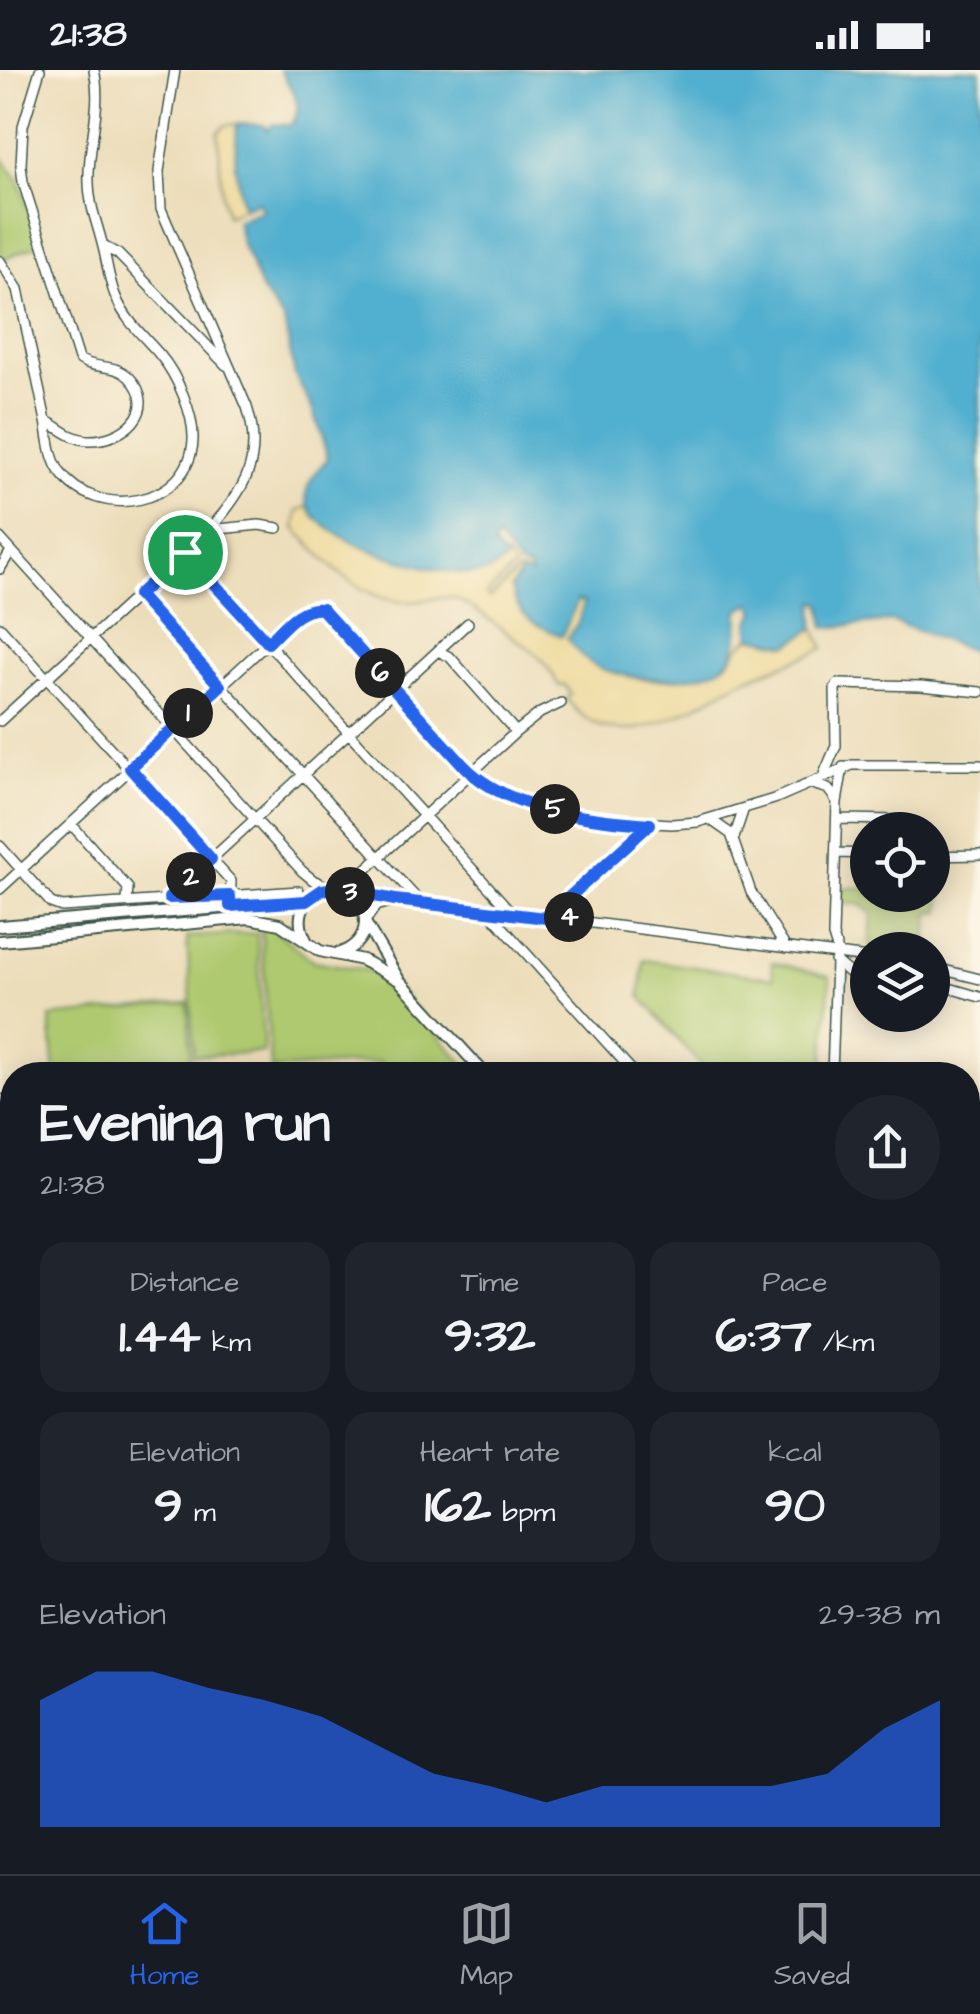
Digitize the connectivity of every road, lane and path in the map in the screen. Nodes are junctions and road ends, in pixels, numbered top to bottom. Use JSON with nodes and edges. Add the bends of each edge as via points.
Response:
{"nodes":[{"id":1,"x":40,"y":70,"type":"edge"},
{"id":2,"x":94,"y":70,"type":"edge"},
{"id":3,"x":176,"y":70,"type":"edge"},
{"id":4,"x":103,"y":246,"type":"junction"},
{"id":5,"x":0,"y":260,"type":"edge"},
{"id":6,"x":229,"y":367,"type":"junction"},
{"id":7,"x":46,"y":421,"type":"junction"},
{"id":8,"x":278,"y":528,"type":"dead end"},
{"id":9,"x":210,"y":530,"type":"junction"},
{"id":10,"x":0,"y":538,"type":"edge"},
{"id":11,"x":11,"y":551,"type":"junction"},
{"id":12,"x":185,"y":552,"type":"junction"},
{"id":13,"x":0,"y":570,"type":"edge"},
{"id":14,"x":138,"y":595,"type":"junction"},
{"id":15,"x":468,"y":624,"type":"dead end"},
{"id":16,"x":0,"y":627,"type":"edge"},
{"id":17,"x":90,"y":638,"type":"junction"},
{"id":18,"x":268,"y":643,"type":"junction"},
{"id":19,"x":440,"y":652,"type":"junction"},
{"id":20,"x":47,"y":678,"type":"junction"},
{"id":21,"x":220,"y":686,"type":"junction"},
{"id":22,"x":395,"y":690,"type":"junction"},
{"id":23,"x":980,"y":692,"type":"edge"},
{"id":24,"x":561,"y":703,"type":"dead end"},
{"id":25,"x":0,"y":721,"type":"edge"},
{"id":26,"x":172,"y":728,"type":"junction"},
{"id":27,"x":520,"y":728,"type":"junction"},
{"id":28,"x":349,"y":732,"type":"junction"},
{"id":29,"x":836,"y":746,"type":"junction"},
{"id":30,"x":980,"y":765,"type":"edge"},
{"id":31,"x":848,"y":766,"type":"junction"},
{"id":32,"x":130,"y":768,"type":"junction"},
{"id":33,"x":471,"y":774,"type":"junction"},
{"id":34,"x":302,"y":775,"type":"junction"},
{"id":35,"x":822,"y":776,"type":"junction"},
{"id":36,"x":809,"y":783,"type":"junction"},
{"id":37,"x":837,"y":802,"type":"junction"},
{"id":38,"x":744,"y":808,"type":"junction"},
{"id":39,"x":425,"y":816,"type":"junction"},
{"id":40,"x":254,"y":818,"type":"junction"},
{"id":41,"x":709,"y":819,"type":"junction"},
{"id":42,"x":837,"y":820,"type":"junction"},
{"id":43,"x":850,"y":820,"type":"edge"},
{"id":44,"x":619,"y":821,"type":"junction"},
{"id":45,"x":70,"y":824,"type":"junction"},
{"id":46,"x":650,"y":824,"type":"junction"},
{"id":47,"x":734,"y":840,"type":"junction"},
{"id":48,"x":628,"y":842,"type":"junction"},
{"id":49,"x":0,"y":846,"type":"edge"},
{"id":50,"x":837,"y":853,"type":"junction"},
{"id":51,"x":850,"y":853,"type":"edge"},
{"id":52,"x":980,"y":855,"type":"edge"},
{"id":53,"x":950,"y":856,"type":"edge"},
{"id":54,"x":378,"y":858,"type":"junction"},
{"id":55,"x":211,"y":859,"type":"junction"},
{"id":56,"x":21,"y":869,"type":"junction"},
{"id":57,"x":304,"y":875,"type":"junction"},
{"id":58,"x":483,"y":880,"type":"junction"},
{"id":59,"x":0,"y":889,"type":"edge"},
{"id":60,"x":340,"y":889,"type":"junction"},
{"id":61,"x":304,"y":897,"type":"junction"},
{"id":62,"x":169,"y":898,"type":"junction"},
{"id":63,"x":395,"y":900,"type":"junction"},
{"id":64,"x":566,"y":900,"type":"junction"},
{"id":65,"x":127,"y":901,"type":"junction"},
{"id":66,"x":230,"y":901,"type":"junction"},
{"id":67,"x":422,"y":904,"type":"junction"},
{"id":68,"x":471,"y":908,"type":"junction"},
{"id":69,"x":488,"y":911,"type":"junction"},
{"id":70,"x":513,"y":914,"type":"junction"},
{"id":71,"x":545,"y":918,"type":"junction"},
{"id":72,"x":571,"y":921,"type":"junction"},
{"id":73,"x":272,"y":922,"type":"junction"},
{"id":74,"x":366,"y":922,"type":"junction"},
{"id":75,"x":768,"y":922,"type":"junction"},
{"id":76,"x":0,"y":926,"type":"edge"},
{"id":77,"x":833,"y":936,"type":"junction"},
{"id":78,"x":0,"y":941,"type":"edge"},
{"id":79,"x":306,"y":941,"type":"junction"},
{"id":80,"x":753,"y":944,"type":"junction"},
{"id":81,"x":786,"y":948,"type":"junction"},
{"id":82,"x":822,"y":952,"type":"junction"},
{"id":83,"x":336,"y":954,"type":"junction"},
{"id":84,"x":841,"y":958,"type":"junction"},
{"id":85,"x":850,"y":958,"type":"edge"},
{"id":86,"x":371,"y":964,"type":"junction"},
{"id":87,"x":950,"y":971,"type":"edge"},
{"id":88,"x":850,"y":972,"type":"edge"},
{"id":89,"x":979,"y":977,"type":"edge"},
{"id":90,"x":399,"y":980,"type":"junction"},
{"id":91,"x":950,"y":989,"type":"edge"},
{"id":92,"x":980,"y":998,"type":"edge"},
{"id":93,"x":474,"y":1062,"type":"edge"},
{"id":94,"x":624,"y":1062,"type":"edge"},
{"id":95,"x":833,"y":1062,"type":"edge"}],
"edges":[{"from":1,"to":7,"type":"street","via":[[23,126],[23,182],[79,358],[129,377],[140,398],[135,421],[118,435],[69,436]]},
{"from":2,"to":4,"type":"street","via":[[99,90],[88,182]]},
{"from":3,"to":6,"type":"street","via":[[159,197]]},
{"from":4,"to":6,"type":"street"},
{"from":4,"to":7,"type":"street","via":[[122,312],[166,362],[180,392],[192,428],[191,456],[178,481],[154,496],[108,499],[83,491],[60,471]]},
{"from":5,"to":7,"type":"street","via":[[19,293]]},
{"from":6,"to":9,"type":"street","via":[[250,417],[254,455],[242,487]]},
{"from":8,"to":9,"type":"street"},
{"from":9,"to":12,"type":"street"},
{"from":10,"to":11,"type":"street"},
{"from":11,"to":13,"type":"street"},
{"from":11,"to":17,"type":"street"},
{"from":12,"to":14,"type":"street"},
{"from":12,"to":18,"type":"street"},
{"from":14,"to":17,"type":"street"},
{"from":14,"to":21,"type":"street"},
{"from":15,"to":19,"type":"street"},
{"from":16,"to":20,"type":"street"},
{"from":17,"to":20,"type":"street"},
{"from":17,"to":26,"type":"street"},
{"from":18,"to":21,"type":"street"},
{"from":18,"to":22,"type":"street","via":[[297,616],[322,609]]},
{"from":18,"to":28,"type":"street"},
{"from":19,"to":22,"type":"street"},
{"from":19,"to":27,"type":"street"},
{"from":20,"to":25,"type":"street"},
{"from":20,"to":32,"type":"street"},
{"from":21,"to":26,"type":"street"},
{"from":21,"to":34,"type":"street"},
{"from":22,"to":28,"type":"street"},
{"from":22,"to":33,"type":"street"},
{"from":23,"to":29,"type":"street","via":[[838,684]]},
{"from":24,"to":27,"type":"street"},
{"from":26,"to":32,"type":"street"},
{"from":26,"to":40,"type":"street"},
{"from":27,"to":33,"type":"street"},
{"from":28,"to":34,"type":"street"},
{"from":28,"to":39,"type":"street"},
{"from":29,"to":31,"type":"street"},
{"from":29,"to":35,"type":"street"},
{"from":30,"to":31,"type":"street"},
{"from":31,"to":35,"type":"street"},
{"from":31,"to":37,"type":"street"},
{"from":32,"to":45,"type":"street"},
{"from":32,"to":55,"type":"street"},
{"from":33,"to":39,"type":"street"},
{"from":33,"to":44,"type":"street","via":[[524,800]]},
{"from":34,"to":40,"type":"street"},
{"from":34,"to":54,"type":"street"},
{"from":35,"to":36,"type":"street"},
{"from":36,"to":37,"type":"street","via":[[828,789]]},
{"from":36,"to":38,"type":"street"},
{"from":37,"to":42,"type":"street"},
{"from":38,"to":41,"type":"street"},
{"from":38,"to":47,"type":"street"},
{"from":39,"to":54,"type":"street"},
{"from":39,"to":58,"type":"street"},
{"from":40,"to":55,"type":"street"},
{"from":40,"to":57,"type":"street"},
{"from":41,"to":46,"type":"street"},
{"from":41,"to":47,"type":"street"},
{"from":42,"to":43,"type":"street"},
{"from":42,"to":50,"type":"street"},
{"from":44,"to":46,"type":"street"},
{"from":44,"to":48,"type":"street"},
{"from":45,"to":56,"type":"street"},
{"from":45,"to":65,"type":"street","via":[[128,888]]},
{"from":46,"to":48,"type":"street"},
{"from":47,"to":75,"type":"street"},
{"from":48,"to":64,"type":"street"},
{"from":49,"to":56,"type":"street"},
{"from":50,"to":51,"type":"street"},
{"from":50,"to":77,"type":"street"},
{"from":52,"to":53,"type":"street"},
{"from":54,"to":60,"type":"street"},
{"from":54,"to":67,"type":"street"},
{"from":55,"to":62,"type":"street"},
{"from":55,"to":66,"type":"street","via":[[231,881]]},
{"from":56,"to":59,"type":"street"},
{"from":56,"to":65,"type":"street","via":[[56,906]]},
{"from":57,"to":60,"type":"street"},
{"from":57,"to":61,"type":"street"},
{"from":58,"to":68,"type":"street","via":[[482,898]]},
{"from":58,"to":70,"type":"street"},
{"from":60,"to":61,"type":"main road"},
{"from":60,"to":63,"type":"street"},
{"from":60,"to":74,"type":"main road","via":[[361,904]]},
{"from":61,"to":66,"type":"street"},
{"from":61,"to":66,"type":"main road"},
{"from":61,"to":79,"type":"main road","via":[[300,925]]},
{"from":62,"to":65,"type":"street"},
{"from":62,"to":66,"type":"street"},
{"from":63,"to":67,"type":"street"},
{"from":63,"to":74,"type":"street","via":[[376,906]]},
{"from":64,"to":71,"type":"street"},
{"from":64,"to":72,"type":"street"},
{"from":66,"to":76,"type":"main road"},
{"from":67,"to":68,"type":"street"},
{"from":68,"to":69,"type":"street"},
{"from":69,"to":70,"type":"street"},
{"from":69,"to":94,"type":"street"},
{"from":70,"to":71,"type":"street"},
{"from":71,"to":72,"type":"street"},
{"from":72,"to":80,"type":"street"},
{"from":73,"to":78,"type":"main road","via":[[236,918]]},
{"from":73,"to":79,"type":"main road"},
{"from":73,"to":86,"type":"main road","via":[[316,957]]},
{"from":74,"to":83,"type":"main road","via":[[360,941]]},
{"from":74,"to":90,"type":"main road"},
{"from":75,"to":80,"type":"street"},
{"from":75,"to":81,"type":"street"},
{"from":77,"to":82,"type":"street"},
{"from":77,"to":84,"type":"street"},
{"from":79,"to":83,"type":"main road"},
{"from":80,"to":81,"type":"street"},
{"from":81,"to":82,"type":"street"},
{"from":82,"to":84,"type":"street"},
{"from":83,"to":86,"type":"main road"},
{"from":84,"to":85,"type":"street"},
{"from":84,"to":88,"type":"street"},
{"from":84,"to":95,"type":"street"},
{"from":86,"to":90,"type":"main road"},
{"from":87,"to":89,"type":"street"},
{"from":90,"to":93,"type":"main road"},
{"from":91,"to":92,"type":"street"}]}
